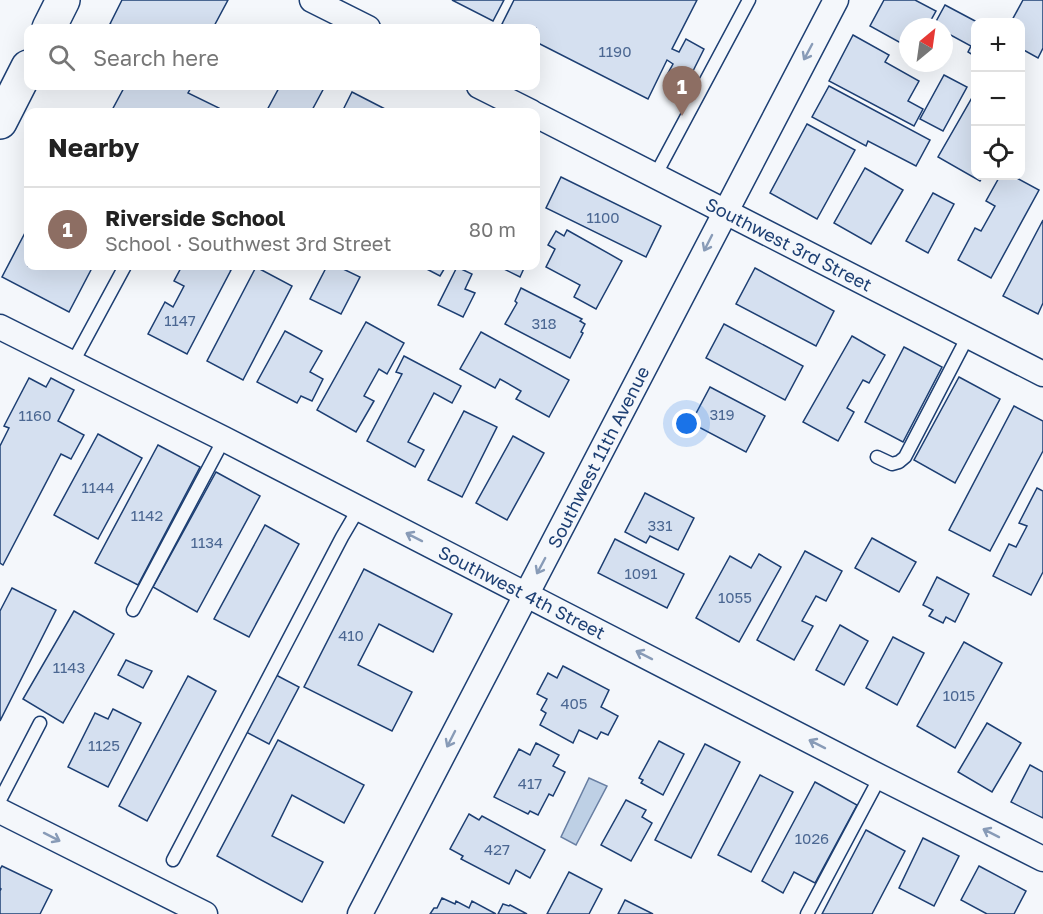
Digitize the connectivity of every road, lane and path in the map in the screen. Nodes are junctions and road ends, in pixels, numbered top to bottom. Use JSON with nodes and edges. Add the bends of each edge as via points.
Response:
{"nodes":[{"id":1,"x":63,"y":0,"type":"edge"},
{"id":2,"x":312,"y":0,"type":"edge"},
{"id":3,"x":749,"y":0,"type":"edge"},
{"id":4,"x":836,"y":0,"type":"edge"},
{"id":5,"x":51,"y":24,"type":"edge"},
{"id":6,"x":360,"y":24,"type":"edge"},
{"id":7,"x":18,"y":81,"type":"edge"},
{"id":8,"x":487,"y":90,"type":"edge"},
{"id":9,"x":523,"y":108,"type":"edge"},
{"id":10,"x":540,"y":117,"type":"edge"},
{"id":11,"x":0,"y":122,"type":"edge"},
{"id":12,"x":654,"y":176,"type":"junction"},
{"id":13,"x":725,"y":211,"type":"junction"},
{"id":14,"x":123,"y":270,"type":"edge"},
{"id":15,"x":0,"y":327,"type":"edge"},
{"id":16,"x":968,"y":336,"type":"junction"},
{"id":17,"x":72,"y":364,"type":"junction"},
{"id":18,"x":1043,"y":374,"type":"edge"},
{"id":19,"x":224,"y":439,"type":"junction"},
{"id":20,"x":877,"y":457,"type":"dead end"},
{"id":21,"x":359,"y":508,"type":"junction"},
{"id":22,"x":526,"y":595,"type":"junction"},
{"id":23,"x":133,"y":610,"type":"dead end"},
{"id":24,"x":40,"y":723,"type":"dead end"},
{"id":25,"x":879,"y":777,"type":"junction"},
{"id":26,"x":0,"y":800,"type":"edge"},
{"id":27,"x":0,"y":811,"type":"edge"},
{"id":28,"x":1043,"y":859,"type":"edge"},
{"id":29,"x":173,"y":860,"type":"dead end"},
{"id":30,"x":205,"y":914,"type":"edge"},
{"id":31,"x":360,"y":914,"type":"edge"},
{"id":32,"x":807,"y":914,"type":"edge"}],
"edges":[{"from":1,"to":5,"type":"main road"},
{"from":2,"to":6,"type":"street"},
{"from":3,"to":12,"type":"lane"},
{"from":4,"to":13,"type":"street","name":"Southwest 11th Avenue","one_way":true},
{"from":7,"to":11,"type":"main road"},
{"from":8,"to":9,"type":"street"},
{"from":10,"to":12,"type":"street","name":"Southwest 3rd Street"},
{"from":12,"to":13,"type":"street","name":"Southwest 3rd Street"},
{"from":13,"to":16,"type":"street","name":"Southwest 3rd Street"},
{"from":13,"to":22,"type":"street","name":"Southwest 11th Avenue","one_way":true},
{"from":14,"to":17,"type":"lane"},
{"from":15,"to":17,"type":"street","name":"Southwest 4th Street"},
{"from":16,"to":18,"type":"street","name":"Southwest 3rd Street"},
{"from":16,"to":20,"type":"lane","via":[[905,457],[892,464]]},
{"from":17,"to":19,"type":"street","name":"Southwest 4th Street"},
{"from":19,"to":21,"type":"street","name":"Southwest 4th Street"},
{"from":19,"to":23,"type":"lane"},
{"from":22,"to":21,"type":"street","name":"Southwest 4th Street","one_way":true},
{"from":21,"to":29,"type":"lane"},
{"from":25,"to":22,"type":"street","name":"Southwest 4th Street","one_way":true},
{"from":22,"to":31,"type":"street","name":"Southwest 11th Avenue","one_way":true},
{"from":24,"to":26,"type":"lane"},
{"from":28,"to":25,"type":"street","name":"Southwest 4th Street","one_way":true},
{"from":25,"to":32,"type":"lane"},
{"from":27,"to":30,"type":"street","one_way":true}]}
